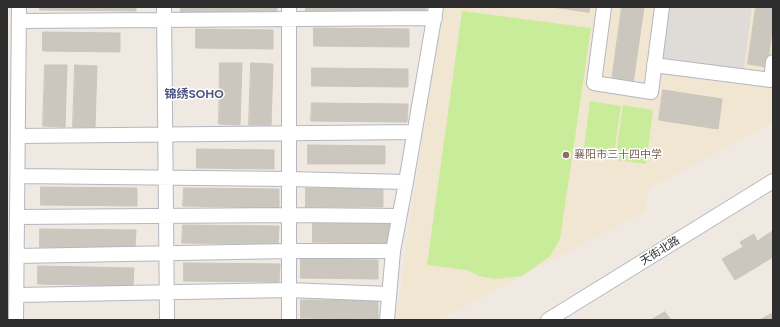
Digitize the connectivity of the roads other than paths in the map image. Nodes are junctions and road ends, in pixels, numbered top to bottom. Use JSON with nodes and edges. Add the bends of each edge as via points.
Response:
{"nodes":[{"id":1,"x":604,"y":7,"type":"edge"},
{"id":2,"x":662,"y":7,"type":"edge"},
{"id":3,"x":289,"y":12,"type":"edge"},
{"id":4,"x":435,"y":12,"type":"edge"},
{"id":5,"x":164,"y":13,"type":"edge"},
{"id":6,"x":19,"y":14,"type":"edge"},
{"id":7,"x":773,"y":62,"type":"edge"},
{"id":8,"x":654,"y":65,"type":"junction"},
{"id":9,"x":289,"y":132,"type":"junction"},
{"id":10,"x":414,"y":132,"type":"junction"},
{"id":11,"x":165,"y":134,"type":"junction"},
{"id":12,"x":18,"y":136,"type":"junction"},
{"id":13,"x":18,"y":176,"type":"junction"},
{"id":14,"x":166,"y":178,"type":"junction"},
{"id":15,"x":289,"y":179,"type":"junction"},
{"id":16,"x":773,"y":181,"type":"edge"},
{"id":17,"x":406,"y":182,"type":"junction"},
{"id":18,"x":289,"y":215,"type":"junction"},
{"id":19,"x":166,"y":216,"type":"junction"},
{"id":20,"x":399,"y":216,"type":"junction"},
{"id":21,"x":17,"y":218,"type":"junction"},
{"id":22,"x":393,"y":250,"type":"junction"},
{"id":23,"x":289,"y":251,"type":"junction"},
{"id":24,"x":166,"y":253,"type":"junction"},
{"id":25,"x":17,"y":256,"type":"junction"},
{"id":26,"x":289,"y":290,"type":"junction"},
{"id":27,"x":167,"y":292,"type":"junction"},
{"id":28,"x":389,"y":294,"type":"junction"},
{"id":29,"x":17,"y":295,"type":"junction"},
{"id":30,"x":16,"y":320,"type":"edge"},
{"id":31,"x":167,"y":320,"type":"edge"},
{"id":32,"x":289,"y":320,"type":"edge"},
{"id":33,"x":387,"y":320,"type":"edge"},
{"id":34,"x":548,"y":320,"type":"edge"}],
"edges":[{"from":1,"to":8,"type":"street","via":[[594,83],[651,92]]},
{"from":2,"to":8,"type":"street"},
{"from":3,"to":4,"type":"street"},
{"from":3,"to":5,"type":"street"},
{"from":3,"to":9,"type":"street"},
{"from":4,"to":10,"type":"street"},
{"from":5,"to":6,"type":"street"},
{"from":5,"to":11,"type":"street"},
{"from":6,"to":12,"type":"street"},
{"from":7,"to":8,"type":"street","via":[[771,80]]},
{"from":9,"to":10,"type":"street"},
{"from":9,"to":11,"type":"street"},
{"from":9,"to":15,"type":"street"},
{"from":10,"to":17,"type":"street"},
{"from":11,"to":12,"type":"street"},
{"from":11,"to":14,"type":"street"},
{"from":12,"to":13,"type":"street"},
{"from":13,"to":14,"type":"street"},
{"from":13,"to":21,"type":"street"},
{"from":14,"to":15,"type":"street"},
{"from":14,"to":19,"type":"street"},
{"from":15,"to":17,"type":"street"},
{"from":15,"to":18,"type":"street"},
{"from":16,"to":34,"type":"street","name":"天街北路"},
{"from":17,"to":20,"type":"street"},
{"from":18,"to":19,"type":"street"},
{"from":18,"to":20,"type":"street"},
{"from":18,"to":23,"type":"street"},
{"from":19,"to":21,"type":"street"},
{"from":19,"to":24,"type":"street"},
{"from":20,"to":22,"type":"street"},
{"from":21,"to":25,"type":"street"},
{"from":22,"to":23,"type":"street"},
{"from":22,"to":28,"type":"street"},
{"from":23,"to":24,"type":"street"},
{"from":23,"to":26,"type":"street"},
{"from":24,"to":25,"type":"street"},
{"from":24,"to":27,"type":"street"},
{"from":25,"to":29,"type":"street"},
{"from":26,"to":27,"type":"street"},
{"from":26,"to":28,"type":"street"},
{"from":26,"to":32,"type":"street"},
{"from":27,"to":29,"type":"street"},
{"from":27,"to":31,"type":"street"},
{"from":28,"to":33,"type":"street"},
{"from":29,"to":30,"type":"street"}]}
